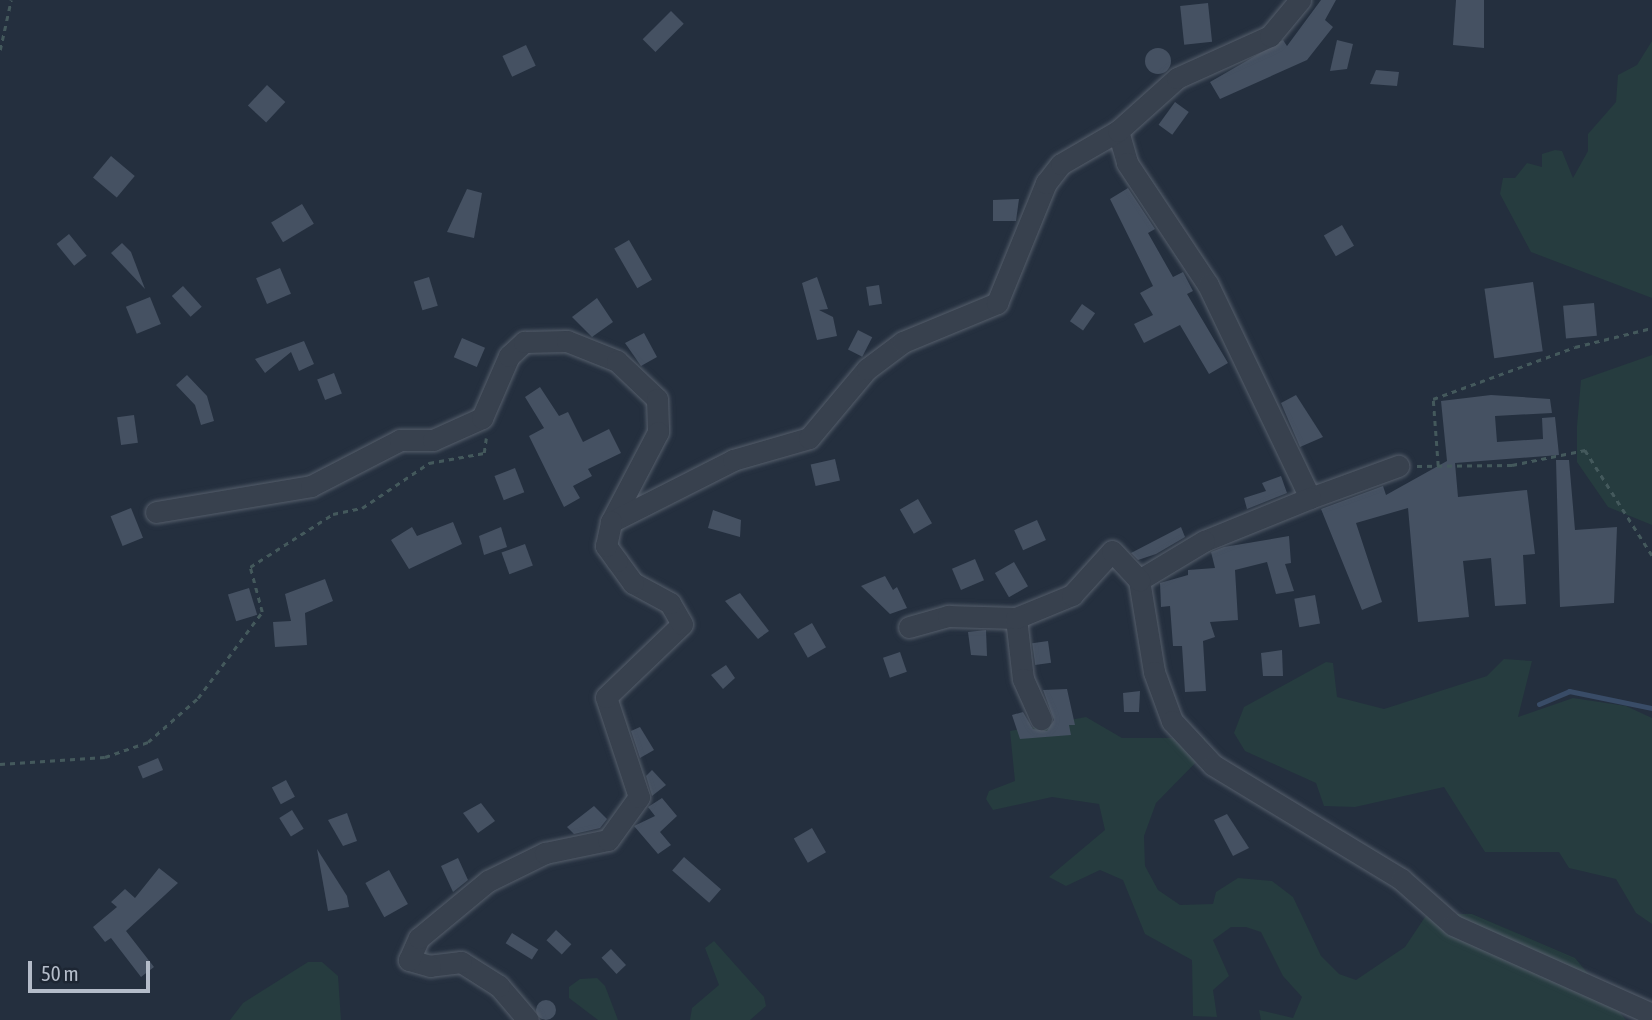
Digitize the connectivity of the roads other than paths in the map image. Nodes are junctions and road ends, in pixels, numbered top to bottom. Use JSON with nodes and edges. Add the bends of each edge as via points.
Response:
{"nodes":[{"id":1,"x":1300,"y":0,"type":"edge"},
{"id":2,"x":1118,"y":131,"type":"junction"},
{"id":3,"x":1398,"y":466,"type":"road end"},
{"id":4,"x":1310,"y":498,"type":"junction"},
{"id":5,"x":156,"y":512,"type":"dead end"},
{"id":6,"x":611,"y":522,"type":"junction"},
{"id":7,"x":1139,"y":580,"type":"junction"},
{"id":8,"x":1016,"y":618,"type":"junction"},
{"id":9,"x":909,"y":626,"type":"dead end"},
{"id":10,"x":1041,"y":719,"type":"dead end"},
{"id":11,"x":1652,"y":1014,"type":"edge"},
{"id":12,"x":528,"y":1020,"type":"edge"}],
"edges":[{"from":1,"to":2,"type":"street","via":[[1270,36],[1177,78]]},
{"from":2,"to":4,"type":"street","via":[[1118,147],[1132,172],[1208,285]]},
{"from":2,"to":6,"type":"street","via":[[1061,164],[1046,183],[997,303],[903,342],[867,369],[809,438],[733,460]]},
{"from":3,"to":4,"type":"street"},
{"from":4,"to":7,"type":"street","via":[[1204,541]]},
{"from":5,"to":6,"type":"street","via":[[312,486],[400,440],[433,440],[482,418],[509,356],[524,342],[567,341],[617,361],[656,399],[658,432]]},
{"from":6,"to":12,"type":"street","via":[[606,546],[633,583],[670,603],[682,624],[606,697],[639,796],[608,840],[545,853],[488,881],[419,938],[409,960],[430,967],[461,962],[499,986]]},
{"from":7,"to":8,"type":"street","via":[[1112,551],[1072,595]]},
{"from":7,"to":11,"type":"street","via":[[1161,696],[1172,721],[1213,765],[1401,879],[1453,925]]},
{"from":8,"to":9,"type":"street","via":[[948,616]]},
{"from":8,"to":10,"type":"street","via":[[1023,679]]}]}
